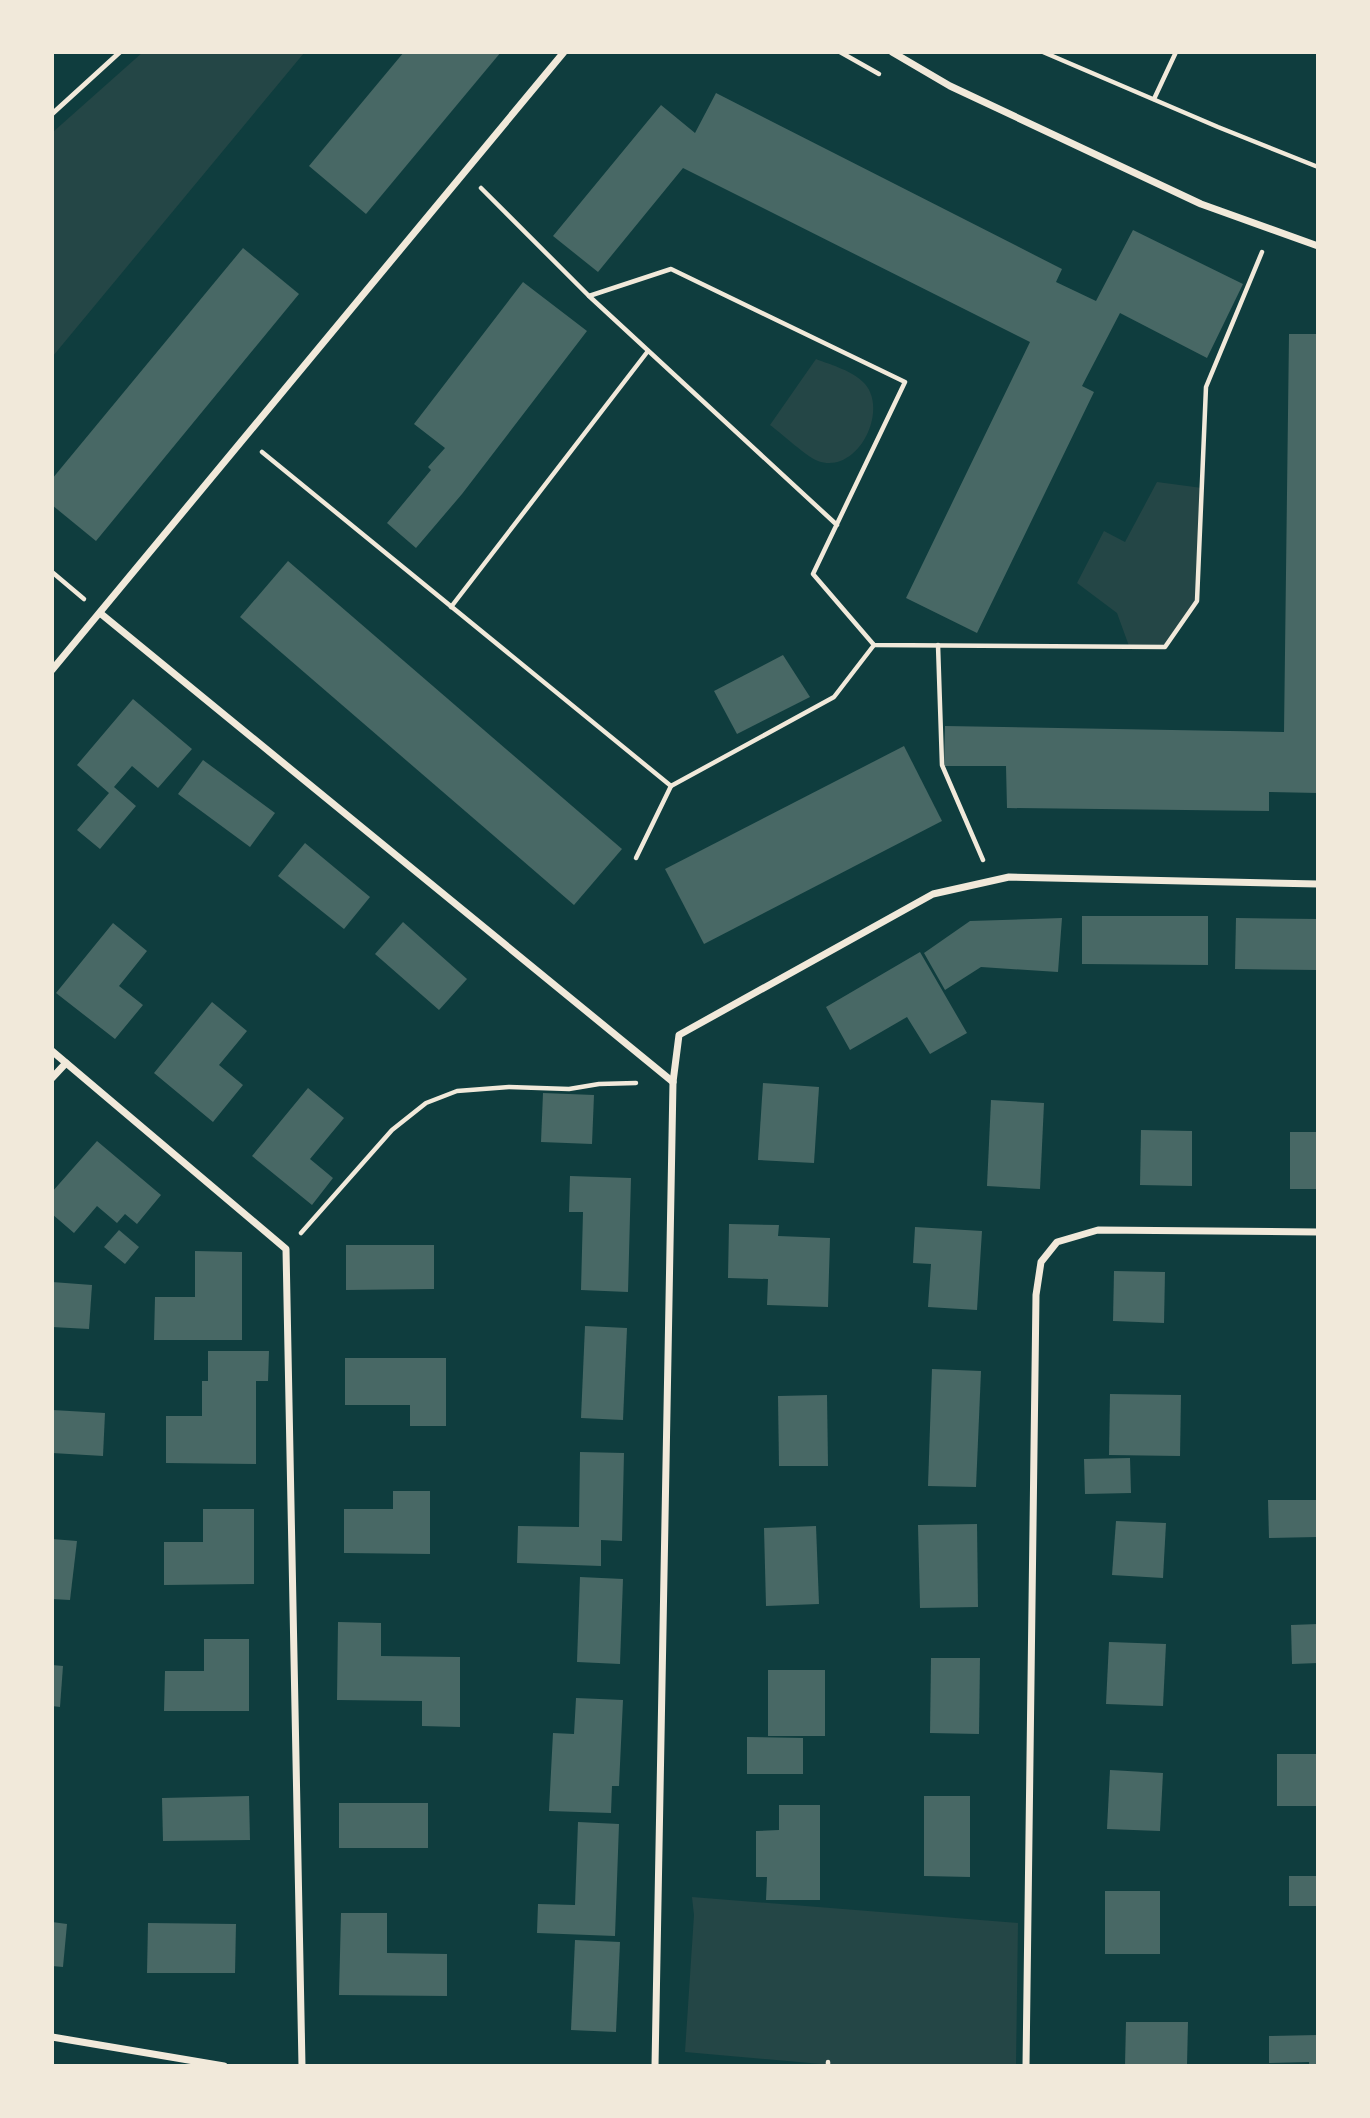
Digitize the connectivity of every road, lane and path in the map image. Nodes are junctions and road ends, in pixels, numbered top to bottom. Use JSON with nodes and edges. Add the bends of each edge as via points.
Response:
{"nodes":[{"id":1,"x":120,"y":52,"type":"edge"},
{"id":2,"x":564,"y":52,"type":"edge"},
{"id":3,"x":892,"y":52,"type":"edge"},
{"id":4,"x":1043,"y":52,"type":"edge"},
{"id":5,"x":1176,"y":52,"type":"edge"},
{"id":6,"x":1154,"y":100,"type":"junction"},
{"id":7,"x":52,"y":114,"type":"edge"},
{"id":8,"x":1318,"y":167,"type":"edge"},
{"id":9,"x":465,"y":172,"type":"junction"},
{"id":10,"x":1318,"y":246,"type":"edge"},
{"id":11,"x":1262,"y":252,"type":"dead end"},
{"id":12,"x":589,"y":296,"type":"junction"},
{"id":13,"x":648,"y":351,"type":"junction"},
{"id":14,"x":245,"y":438,"type":"junction"},
{"id":15,"x":837,"y":525,"type":"junction"},
{"id":16,"x":52,"y":572,"type":"edge"},
{"id":17,"x":451,"y":607,"type":"junction"},
{"id":18,"x":100,"y":613,"type":"junction"},
{"id":19,"x":874,"y":645,"type":"junction"},
{"id":20,"x":938,"y":645,"type":"junction"},
{"id":21,"x":52,"y":670,"type":"edge"},
{"id":22,"x":671,"y":786,"type":"junction"},
{"id":23,"x":636,"y":858,"type":"dead end"},
{"id":24,"x":993,"y":880,"type":"junction"},
{"id":25,"x":1318,"y":884,"type":"edge"},
{"id":26,"x":52,"y":1051,"type":"edge"},
{"id":27,"x":66,"y":1063,"type":"junction"},
{"id":28,"x":52,"y":1078,"type":"edge"},
{"id":29,"x":673,"y":1082,"type":"junction"},
{"id":30,"x":1318,"y":1232,"type":"edge"},
{"id":31,"x":286,"y":1249,"type":"junction"},
{"id":32,"x":52,"y":2037,"type":"edge"},
{"id":33,"x":224,"y":2066,"type":"edge"},
{"id":34,"x":302,"y":2066,"type":"edge"},
{"id":35,"x":655,"y":2066,"type":"edge"},
{"id":36,"x":1026,"y":2066,"type":"edge"}],
"edges":[{"from":1,"to":7,"type":"lane"},
{"from":2,"to":9,"type":"street"},
{"from":3,"to":10,"type":"street","via":[[950,86],[1201,204]]},
{"from":4,"to":6,"type":"path"},
{"from":5,"to":6,"type":"path"},
{"from":6,"to":8,"type":"path"},
{"from":9,"to":12,"type":"path"},
{"from":9,"to":14,"type":"street"},
{"from":11,"to":20,"type":"path","via":[[1206,387],[1197,601],[1165,647]]},
{"from":12,"to":13,"type":"path"},
{"from":12,"to":15,"type":"path","via":[[671,269],[905,382]]},
{"from":13,"to":15,"type":"path"},
{"from":13,"to":17,"type":"path"},
{"from":14,"to":17,"type":"path"},
{"from":14,"to":18,"type":"street"},
{"from":15,"to":19,"type":"path","via":[[813,574]]},
{"from":16,"to":18,"type":"path"},
{"from":17,"to":22,"type":"path"},
{"from":18,"to":21,"type":"street"},
{"from":18,"to":29,"type":"street"},
{"from":19,"to":20,"type":"path"},
{"from":19,"to":22,"type":"path","via":[[834,697]]},
{"from":20,"to":24,"type":"path","via":[[942,765]]},
{"from":22,"to":23,"type":"path"},
{"from":24,"to":25,"type":"street"},
{"from":24,"to":29,"type":"street","via":[[933,894],[679,1035]]},
{"from":26,"to":27,"type":"street"},
{"from":27,"to":28,"type":"street"},
{"from":27,"to":31,"type":"street"},
{"from":29,"to":31,"type":"path","via":[[457,1091],[426,1103],[392,1130]]},
{"from":29,"to":35,"type":"street"},
{"from":30,"to":36,"type":"street","via":[[1098,1230],[1057,1242],[1041,1262],[1036,1295]]},
{"from":31,"to":34,"type":"street"},
{"from":32,"to":33,"type":"street"}]}
